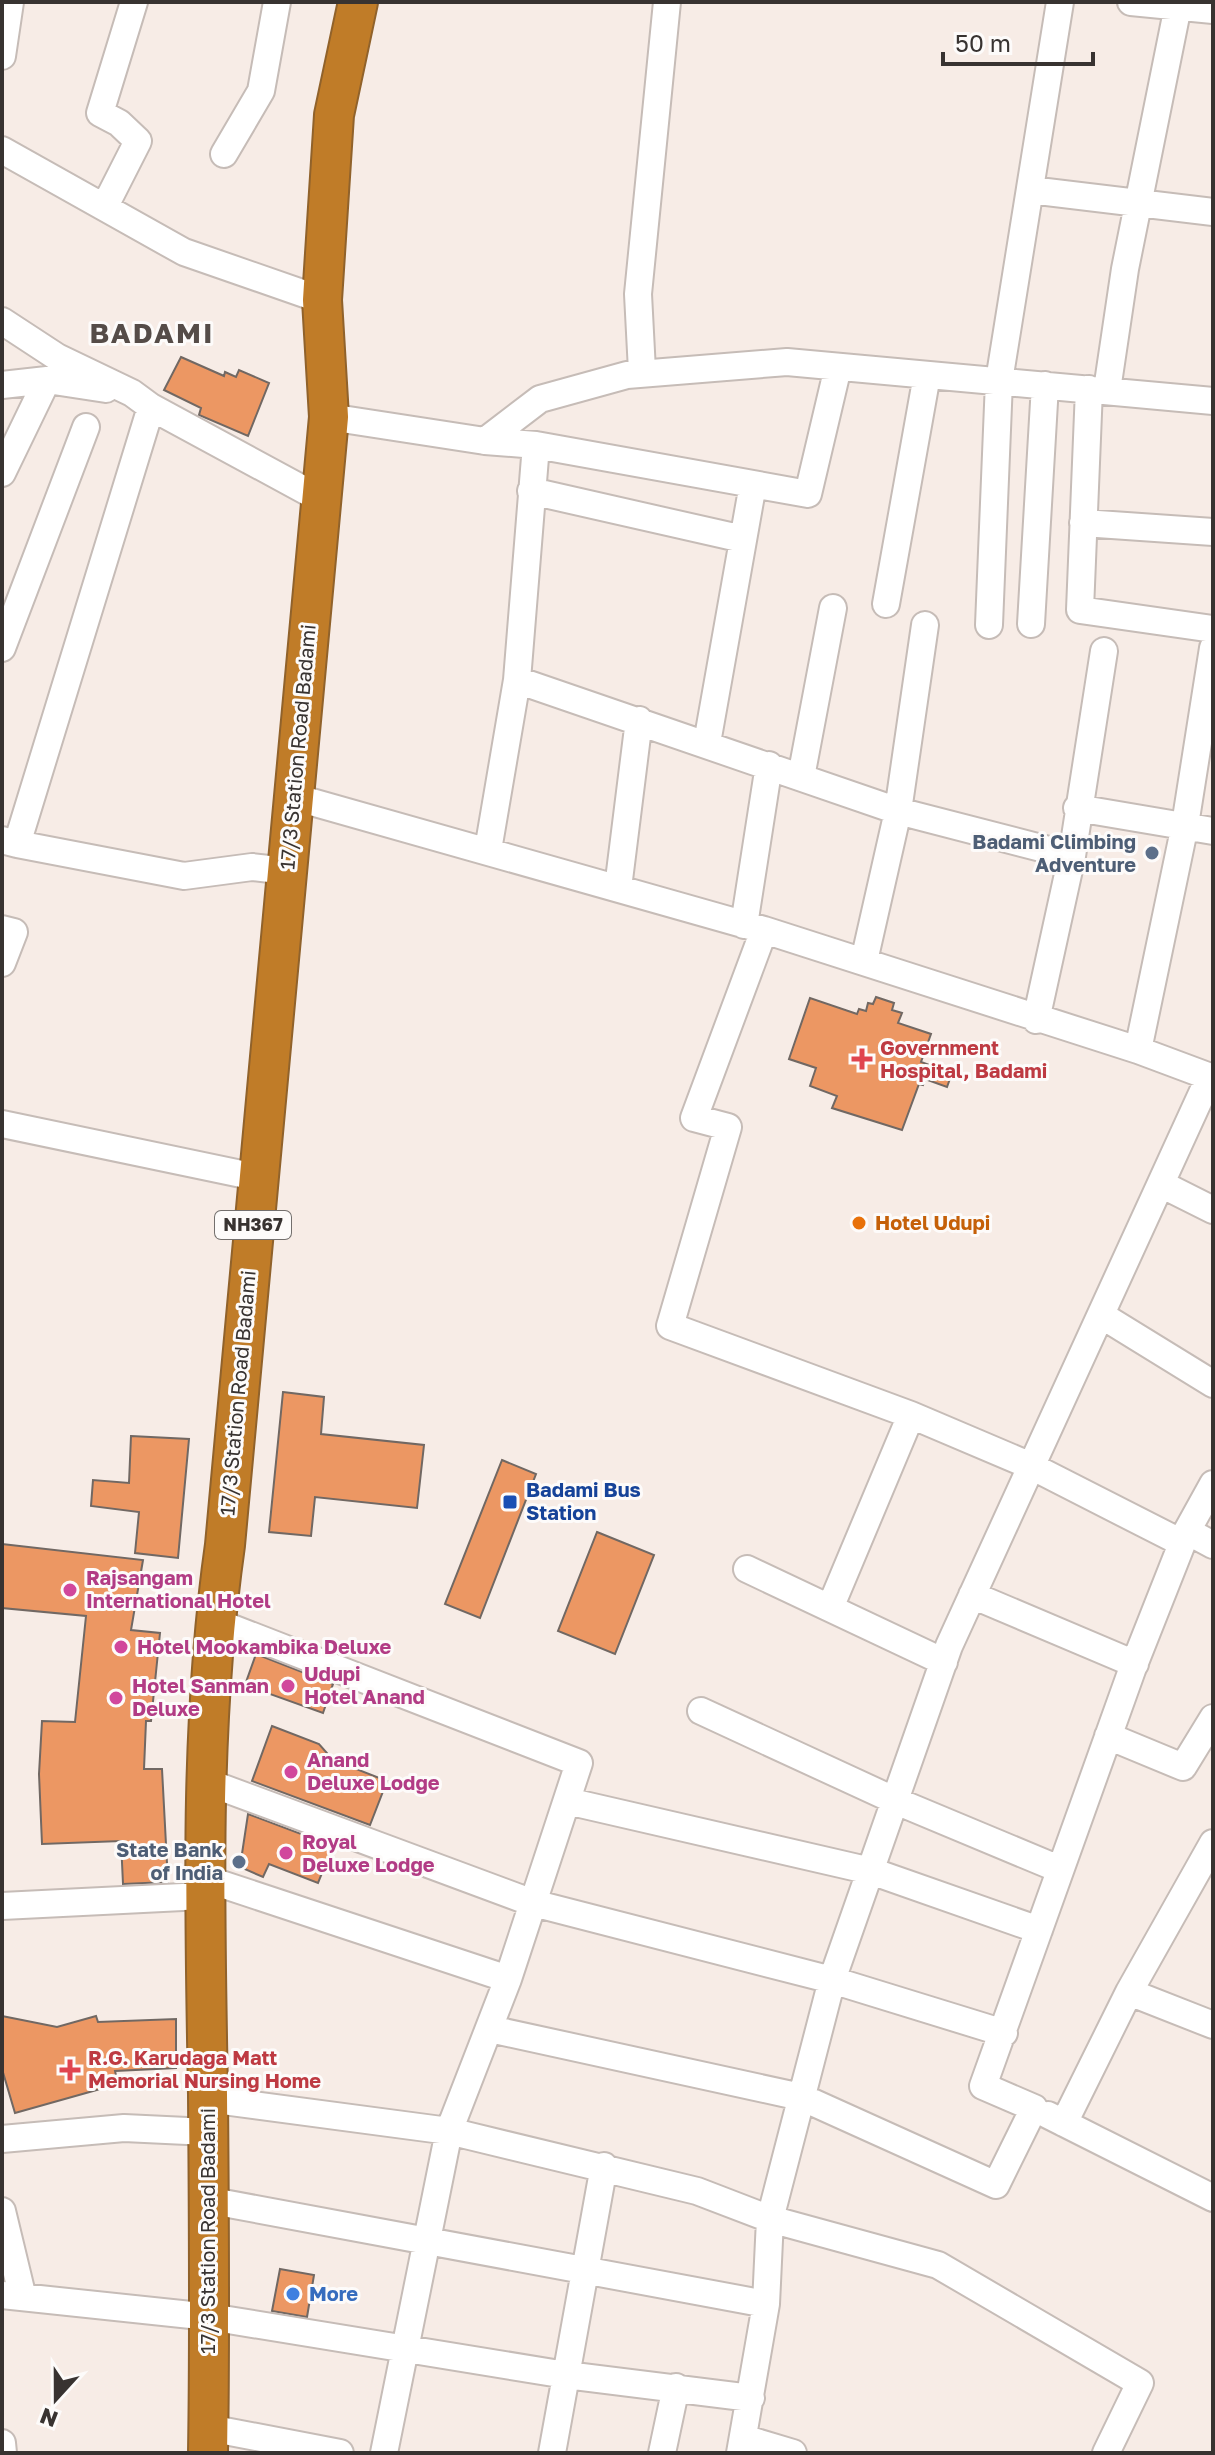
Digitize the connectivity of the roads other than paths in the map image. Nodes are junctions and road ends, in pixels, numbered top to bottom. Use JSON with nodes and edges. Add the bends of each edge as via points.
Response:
{"nodes":[{"id":1,"x":10,"y":2,"type":"edge"},
{"id":2,"x":134,"y":2,"type":"edge"},
{"id":3,"x":277,"y":2,"type":"edge"},
{"id":4,"x":358,"y":2,"type":"edge"},
{"id":5,"x":667,"y":2,"type":"edge"},
{"id":6,"x":1060,"y":2,"type":"edge"},
{"id":7,"x":1131,"y":2,"type":"edge"},
{"id":8,"x":1178,"y":6,"type":"junction"},
{"id":9,"x":1213,"y":10,"type":"edge"},
{"id":10,"x":2,"y":56,"type":"edge"},
{"id":11,"x":2,"y":150,"type":"edge"},
{"id":12,"x":224,"y":154,"type":"dead end"},
{"id":13,"x":1030,"y":190,"type":"junction"},
{"id":14,"x":1139,"y":204,"type":"junction"},
{"id":15,"x":105,"y":206,"type":"junction"},
{"id":16,"x":1213,"y":212,"type":"edge"},
{"id":17,"x":322,"y":300,"type":"junction"},
{"id":18,"x":2,"y":321,"type":"edge"},
{"id":19,"x":838,"y":367,"type":"junction"},
{"id":20,"x":642,"y":371,"type":"junction"},
{"id":21,"x":927,"y":375,"type":"junction"},
{"id":22,"x":47,"y":380,"type":"junction"},
{"id":23,"x":999,"y":381,"type":"junction"},
{"id":24,"x":2,"y":385,"type":"edge"},
{"id":25,"x":1045,"y":385,"type":"junction"},
{"id":26,"x":1098,"y":390,"type":"junction"},
{"id":27,"x":141,"y":400,"type":"junction"},
{"id":28,"x":1213,"y":401,"type":"edge"},
{"id":29,"x":329,"y":417,"type":"junction"},
{"id":30,"x":86,"y":427,"type":"dead end"},
{"id":31,"x":485,"y":441,"type":"junction"},
{"id":32,"x":536,"y":445,"type":"junction"},
{"id":33,"x":2,"y":473,"type":"edge"},
{"id":34,"x":753,"y":484,"type":"junction"},
{"id":35,"x":531,"y":491,"type":"junction"},
{"id":36,"x":319,"y":498,"type":"junction"},
{"id":37,"x":1083,"y":523,"type":"junction"},
{"id":38,"x":1213,"y":532,"type":"edge"},
{"id":39,"x":743,"y":539,"type":"junction"},
{"id":40,"x":886,"y":604,"type":"dead end"},
{"id":41,"x":833,"y":608,"type":"dead end"},
{"id":42,"x":1031,"y":624,"type":"dead end"},
{"id":43,"x":925,"y":625,"type":"dead end"},
{"id":44,"x":989,"y":625,"type":"dead end"},
{"id":45,"x":1213,"y":629,"type":"edge"},
{"id":46,"x":2,"y":648,"type":"edge"},
{"id":47,"x":1213,"y":648,"type":"edge"},
{"id":48,"x":1104,"y":651,"type":"dead end"},
{"id":49,"x":517,"y":680,"type":"junction"},
{"id":50,"x":639,"y":720,"type":"junction"},
{"id":51,"x":707,"y":743,"type":"junction"},
{"id":52,"x":769,"y":765,"type":"junction"},
{"id":53,"x":801,"y":777,"type":"junction"},
{"id":54,"x":294,"y":797,"type":"junction"},
{"id":55,"x":1077,"y":808,"type":"junction"},
{"id":56,"x":898,"y":811,"type":"junction"},
{"id":57,"x":1185,"y":825,"type":"junction"},
{"id":58,"x":1213,"y":831,"type":"edge"},
{"id":59,"x":9,"y":842,"type":"edge"},
{"id":60,"x":488,"y":850,"type":"junction"},
{"id":61,"x":1072,"y":856,"type":"junction"},
{"id":62,"x":287,"y":871,"type":"junction"},
{"id":63,"x":618,"y":888,"type":"junction"},
{"id":64,"x":754,"y":928,"type":"junction"},
{"id":65,"x":2,"y":929,"type":"edge"},
{"id":66,"x":864,"y":961,"type":"junction"},
{"id":67,"x":2,"y":963,"type":"edge"},
{"id":68,"x":1036,"y":1020,"type":"junction"},
{"id":69,"x":1138,"y":1050,"type":"junction"},
{"id":70,"x":1211,"y":1077,"type":"edge"},
{"id":71,"x":2,"y":1124,"type":"edge"},
{"id":72,"x":256,"y":1177,"type":"junction"},
{"id":73,"x":1161,"y":1184,"type":"junction"},
{"id":74,"x":1213,"y":1210,"type":"edge"},
{"id":75,"x":1101,"y":1315,"type":"junction"},
{"id":76,"x":1213,"y":1384,"type":"edge"},
{"id":77,"x":911,"y":1415,"type":"junction"},
{"id":78,"x":1031,"y":1466,"type":"junction"},
{"id":79,"x":1213,"y":1484,"type":"edge"},
{"id":80,"x":1185,"y":1537,"type":"junction"},
{"id":81,"x":1213,"y":1545,"type":"edge"},
{"id":82,"x":747,"y":1569,"type":"dead end"},
{"id":83,"x":972,"y":1595,"type":"junction"},
{"id":84,"x":830,"y":1608,"type":"junction"},
{"id":85,"x":214,"y":1621,"type":"junction"},
{"id":86,"x":944,"y":1662,"type":"junction"},
{"id":87,"x":1135,"y":1664,"type":"junction"},
{"id":88,"x":701,"y":1711,"type":"dead end"},
{"id":89,"x":1213,"y":1718,"type":"edge"},
{"id":90,"x":1108,"y":1736,"type":"junction"},
{"id":91,"x":207,"y":1782,"type":"junction"},
{"id":92,"x":567,"y":1801,"type":"junction"},
{"id":93,"x":896,"y":1801,"type":"junction"},
{"id":94,"x":1213,"y":1843,"type":"edge"},
{"id":95,"x":1059,"y":1869,"type":"junction"},
{"id":96,"x":871,"y":1871,"type":"junction"},
{"id":97,"x":203,"y":1887,"type":"junction"},
{"id":98,"x":533,"y":1903,"type":"junction"},
{"id":99,"x":2,"y":1906,"type":"edge"},
{"id":100,"x":1039,"y":1930,"type":"junction"},
{"id":101,"x":508,"y":1979,"type":"junction"},
{"id":102,"x":832,"y":1980,"type":"junction"},
{"id":103,"x":1129,"y":1992,"type":"junction"},
{"id":104,"x":1213,"y":2025,"type":"edge"},
{"id":105,"x":490,"y":2029,"type":"junction"},
{"id":106,"x":1004,"y":2033,"type":"junction"},
{"id":107,"x":801,"y":2097,"type":"junction"},
{"id":108,"x":1034,"y":2108,"type":"junction"},
{"id":109,"x":208,"y":2115,"type":"junction"},
{"id":110,"x":1064,"y":2123,"type":"junction"},
{"id":111,"x":449,"y":2131,"type":"junction"},
{"id":112,"x":2,"y":2139,"type":"edge"},
{"id":113,"x":604,"y":2166,"type":"junction"},
{"id":114,"x":1213,"y":2198,"type":"edge"},
{"id":115,"x":207,"y":2200,"type":"junction"},
{"id":116,"x":2,"y":2211,"type":"edge"},
{"id":117,"x":770,"y":2219,"type":"junction"},
{"id":118,"x":428,"y":2238,"type":"junction"},
{"id":119,"x":585,"y":2270,"type":"junction"},
{"id":120,"x":12,"y":2295,"type":"edge"},
{"id":121,"x":766,"y":2304,"type":"junction"},
{"id":122,"x":210,"y":2317,"type":"junction"},
{"id":123,"x":406,"y":2348,"type":"junction"},
{"id":124,"x":566,"y":2375,"type":"junction"},
{"id":125,"x":676,"y":2387,"type":"junction"},
{"id":126,"x":751,"y":2398,"type":"junction"},
{"id":127,"x":208,"y":2440,"type":"edge"},
{"id":128,"x":2,"y":2443,"type":"edge"},
{"id":129,"x":741,"y":2446,"type":"edge"},
{"id":130,"x":3,"y":2453,"type":"edge"},
{"id":131,"x":340,"y":2453,"type":"edge"},
{"id":132,"x":384,"y":2453,"type":"edge"},
{"id":133,"x":552,"y":2453,"type":"edge"},
{"id":134,"x":662,"y":2453,"type":"edge"},
{"id":135,"x":793,"y":2453,"type":"edge"},
{"id":136,"x":1106,"y":2453,"type":"edge"}],
"edges":[{"from":1,"to":10,"type":"street"},
{"from":2,"to":15,"type":"street","via":[[100,113],[138,141]]},
{"from":3,"to":12,"type":"street","via":[[261,91]]},
{"from":4,"to":17,"type":"highway","name":"17/3 Station Road Badami","number":"NH367","via":[[334,115]]},
{"from":5,"to":20,"type":"street","via":[[638,294]]},
{"from":6,"to":13,"type":"street"},
{"from":7,"to":8,"type":"street"},
{"from":8,"to":9,"type":"street"},
{"from":8,"to":14,"type":"street"},
{"from":11,"to":15,"type":"street"},
{"from":13,"to":14,"type":"street"},
{"from":13,"to":23,"type":"street"},
{"from":14,"to":16,"type":"street"},
{"from":14,"to":26,"type":"street"},
{"from":15,"to":17,"type":"street","via":[[184,252]]},
{"from":17,"to":29,"type":"highway","name":"17/3 Station Road Badami","number":"NH367"},
{"from":18,"to":27,"type":"street","via":[[57,357]]},
{"from":19,"to":20,"type":"street","via":[[787,362]]},
{"from":19,"to":21,"type":"street"},
{"from":19,"to":34,"type":"street","via":[[808,494]]},
{"from":20,"to":31,"type":"street","via":[[540,399]]},
{"from":21,"to":23,"type":"street"},
{"from":21,"to":40,"type":"street"},
{"from":22,"to":24,"type":"street"},
{"from":22,"to":27,"type":"street"},
{"from":22,"to":33,"type":"street"},
{"from":23,"to":25,"type":"street"},
{"from":23,"to":44,"type":"street"},
{"from":25,"to":26,"type":"street"},
{"from":25,"to":42,"type":"street"},
{"from":26,"to":28,"type":"street"},
{"from":26,"to":37,"type":"street"},
{"from":27,"to":36,"type":"street"},
{"from":27,"to":59,"type":"street"},
{"from":29,"to":31,"type":"street"},
{"from":29,"to":36,"type":"highway","name":"17/3 Station Road Badami","number":"NH367"},
{"from":30,"to":46,"type":"street"},
{"from":31,"to":32,"type":"street"},
{"from":32,"to":34,"type":"street"},
{"from":32,"to":35,"type":"street"},
{"from":34,"to":39,"type":"street"},
{"from":35,"to":39,"type":"street"},
{"from":35,"to":49,"type":"street"},
{"from":36,"to":54,"type":"highway","name":"17/3 Station Road Badami","number":"NH367"},
{"from":37,"to":38,"type":"street"},
{"from":37,"to":45,"type":"street","via":[[1080,610]]},
{"from":39,"to":51,"type":"street"},
{"from":41,"to":53,"type":"street"},
{"from":43,"to":56,"type":"street"},
{"from":47,"to":57,"type":"street"},
{"from":48,"to":55,"type":"street"},
{"from":49,"to":50,"type":"street"},
{"from":49,"to":60,"type":"street"},
{"from":50,"to":51,"type":"street"},
{"from":50,"to":63,"type":"street"},
{"from":51,"to":52,"type":"street"},
{"from":52,"to":53,"type":"street"},
{"from":52,"to":64,"type":"street"},
{"from":53,"to":56,"type":"street"},
{"from":54,"to":60,"type":"street"},
{"from":54,"to":62,"type":"highway","name":"17/3 Station Road Badami","number":"NH367"},
{"from":55,"to":57,"type":"street"},
{"from":55,"to":61,"type":"street"},
{"from":56,"to":61,"type":"street"},
{"from":56,"to":66,"type":"street"},
{"from":57,"to":58,"type":"street"},
{"from":57,"to":69,"type":"street"},
{"from":59,"to":62,"type":"street","via":[[184,876],[252,867]]},
{"from":60,"to":63,"type":"street"},
{"from":61,"to":68,"type":"street"},
{"from":62,"to":72,"type":"highway","name":"17/3 Station Road Badami","number":"NH367"},
{"from":63,"to":64,"type":"street"},
{"from":64,"to":66,"type":"street"},
{"from":64,"to":77,"type":"street","via":[[694,1118],[728,1127],[670,1326]]},
{"from":65,"to":67,"type":"street","via":[[14,932]]},
{"from":66,"to":68,"type":"street"},
{"from":68,"to":69,"type":"street"},
{"from":69,"to":70,"type":"street"},
{"from":70,"to":73,"type":"street"},
{"from":71,"to":72,"type":"street"},
{"from":72,"to":85,"type":"highway","name":"17/3 Station Road Badami","number":"NH367"},
{"from":73,"to":74,"type":"street"},
{"from":73,"to":75,"type":"street"},
{"from":75,"to":76,"type":"street"},
{"from":75,"to":78,"type":"street"},
{"from":77,"to":78,"type":"street"},
{"from":77,"to":84,"type":"street"},
{"from":78,"to":80,"type":"street"},
{"from":78,"to":83,"type":"street"},
{"from":79,"to":80,"type":"street"},
{"from":80,"to":81,"type":"street"},
{"from":80,"to":87,"type":"street"},
{"from":82,"to":84,"type":"street"},
{"from":83,"to":86,"type":"street"},
{"from":83,"to":87,"type":"street"},
{"from":84,"to":86,"type":"street"},
{"from":85,"to":91,"type":"highway","name":"17/3 Station Road Badami","number":"NH367"},
{"from":85,"to":92,"type":"street","via":[[579,1763]]},
{"from":86,"to":93,"type":"street"},
{"from":87,"to":90,"type":"street"},
{"from":88,"to":93,"type":"street"},
{"from":89,"to":90,"type":"street","via":[[1183,1767]]},
{"from":90,"to":95,"type":"street"},
{"from":91,"to":97,"type":"highway","name":"17/3 Station Road Badami","number":"NH367"},
{"from":91,"to":98,"type":"street"},
{"from":92,"to":96,"type":"street"},
{"from":92,"to":98,"type":"street"},
{"from":93,"to":95,"type":"street"},
{"from":93,"to":96,"type":"street"},
{"from":94,"to":103,"type":"street"},
{"from":95,"to":100,"type":"street"},
{"from":96,"to":100,"type":"street"},
{"from":96,"to":102,"type":"street"},
{"from":97,"to":99,"type":"street"},
{"from":97,"to":101,"type":"street"},
{"from":97,"to":109,"type":"highway","name":"17/3 Station Road Badami","number":"NH367"},
{"from":98,"to":101,"type":"street"},
{"from":98,"to":102,"type":"street"},
{"from":100,"to":106,"type":"street"},
{"from":101,"to":105,"type":"street"},
{"from":102,"to":106,"type":"street"},
{"from":102,"to":107,"type":"street"},
{"from":103,"to":104,"type":"street"},
{"from":103,"to":110,"type":"street"},
{"from":105,"to":107,"type":"street"},
{"from":105,"to":111,"type":"street"},
{"from":106,"to":108,"type":"street","via":[[983,2086]]},
{"from":107,"to":108,"type":"street","via":[[996,2185]]},
{"from":107,"to":117,"type":"street"},
{"from":108,"to":110,"type":"street"},
{"from":109,"to":111,"type":"street"},
{"from":109,"to":112,"type":"street"},
{"from":109,"to":115,"type":"highway","name":"17/3 Station Road Badami","number":"NH367"},
{"from":110,"to":114,"type":"street"},
{"from":111,"to":113,"type":"street"},
{"from":111,"to":118,"type":"street"},
{"from":113,"to":117,"type":"street","via":[[697,2191]]},
{"from":113,"to":119,"type":"street"},
{"from":115,"to":118,"type":"street"},
{"from":115,"to":122,"type":"highway","name":"17/3 Station Road Badami","number":"NH367"},
{"from":116,"to":120,"type":"street"},
{"from":117,"to":121,"type":"street"},
{"from":117,"to":136,"type":"street","via":[[938,2265],[1140,2383]]},
{"from":118,"to":119,"type":"street"},
{"from":118,"to":123,"type":"street"},
{"from":119,"to":121,"type":"street"},
{"from":119,"to":124,"type":"street"},
{"from":120,"to":122,"type":"street"},
{"from":121,"to":126,"type":"street"},
{"from":122,"to":123,"type":"street"},
{"from":122,"to":127,"type":"highway","name":"17/3 Station Road Badami","number":"NH367"},
{"from":123,"to":124,"type":"street"},
{"from":123,"to":132,"type":"street"},
{"from":124,"to":125,"type":"street"},
{"from":124,"to":133,"type":"street"},
{"from":125,"to":126,"type":"street"},
{"from":125,"to":134,"type":"street"},
{"from":126,"to":129,"type":"street"},
{"from":127,"to":131,"type":"street"},
{"from":128,"to":130,"type":"street"},
{"from":129,"to":135,"type":"street"}]}
